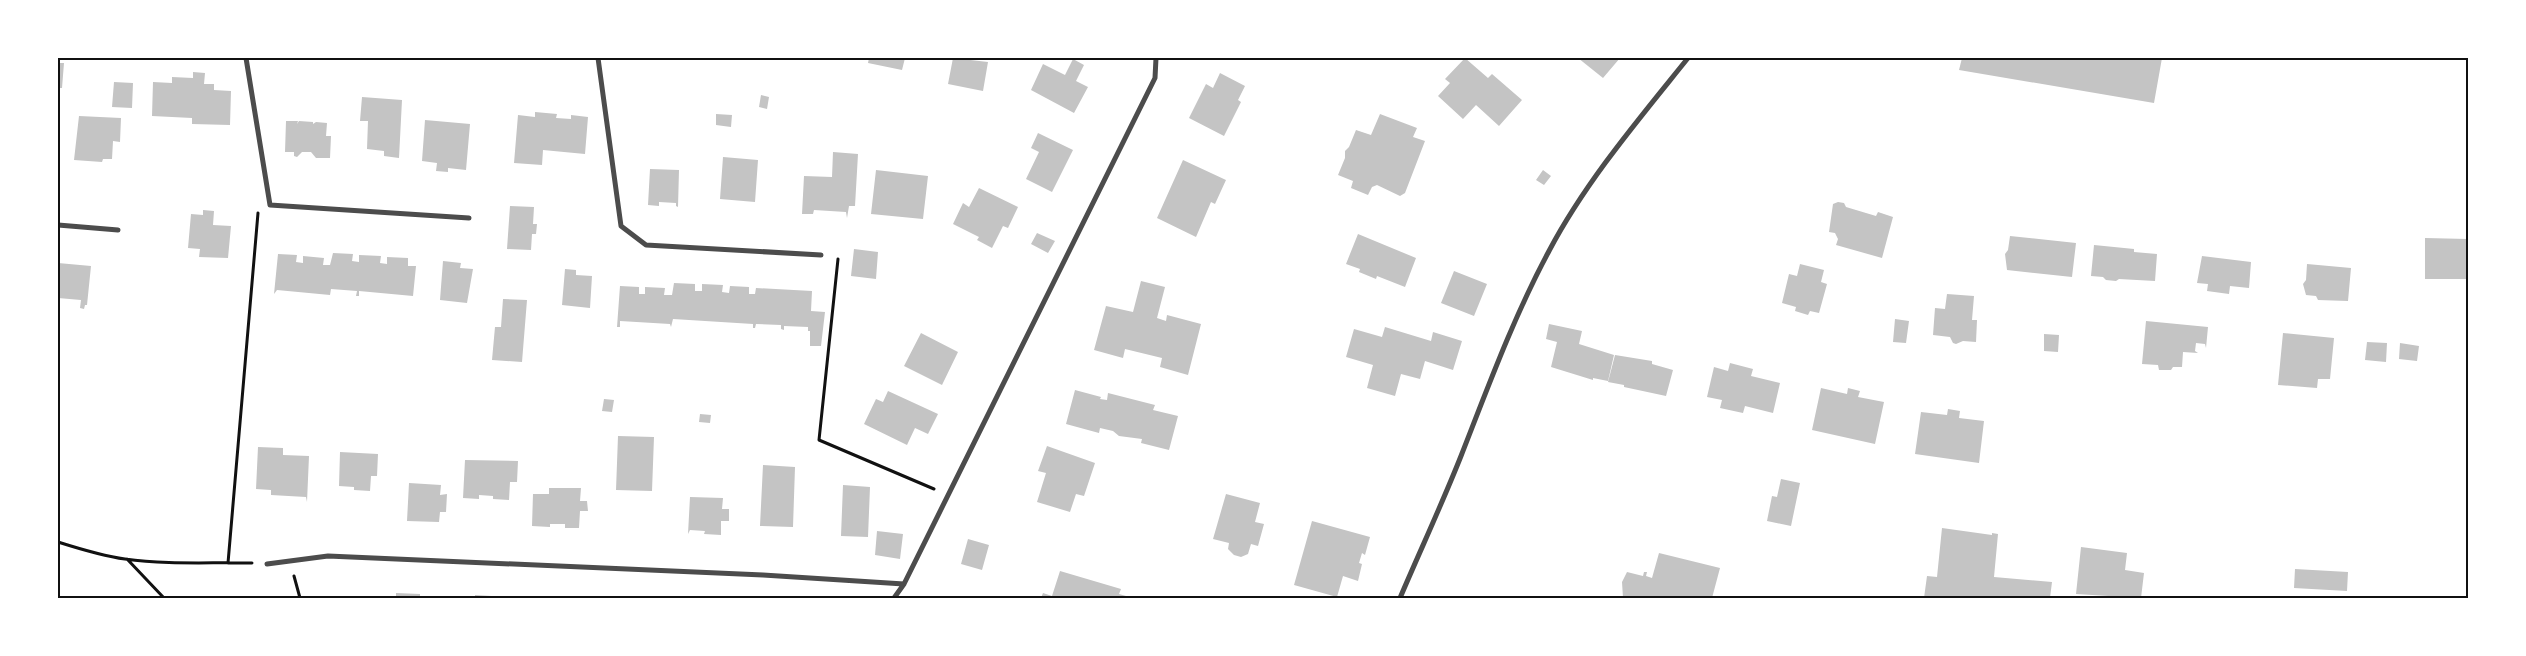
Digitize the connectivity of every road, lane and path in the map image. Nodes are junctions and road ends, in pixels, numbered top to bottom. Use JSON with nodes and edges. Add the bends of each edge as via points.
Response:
{"nodes":[{"id":1,"x":246,"y":58,"type":"edge"},
{"id":2,"x":598,"y":58,"type":"edge"},
{"id":3,"x":1156,"y":58,"type":"edge"},
{"id":4,"x":1688,"y":58,"type":"edge"},
{"id":5,"x":270,"y":205,"type":"junction"},
{"id":6,"x":469,"y":218,"type":"dead end"},
{"id":7,"x":58,"y":225,"type":"edge"},
{"id":8,"x":118,"y":230,"type":"dead end"},
{"id":9,"x":821,"y":255,"type":"joint"},
{"id":10,"x":948,"y":495,"type":"junction"},
{"id":11,"x":58,"y":542,"type":"edge"},
{"id":12,"x":127,"y":559,"type":"junction"},
{"id":13,"x":290,"y":561,"type":"junction"},
{"id":14,"x":228,"y":563,"type":"junction"},
{"id":15,"x":268,"y":564,"type":"joint"},
{"id":16,"x":904,"y":584,"type":"junction"},
{"id":17,"x":164,"y":598,"type":"edge"},
{"id":18,"x":300,"y":598,"type":"edge"},
{"id":19,"x":894,"y":598,"type":"edge"},
{"id":20,"x":1400,"y":598,"type":"edge"}],
"edges":[{"from":1,"to":5,"type":"street"},
{"from":2,"to":9,"type":"street","via":[[621,226],[646,245]]},
{"from":3,"to":10,"type":"street","via":[[1155,78]]},
{"from":4,"to":20,"type":"street","via":[[1574,207],[1548,252],[1511,332]]},
{"from":5,"to":6,"type":"street"},
{"from":5,"to":14,"type":"path","via":[[256,214]]},
{"from":7,"to":8,"type":"street"},
{"from":9,"to":10,"type":"path","via":[[838,257],[819,440]]},
{"from":10,"to":16,"type":"street"},
{"from":11,"to":12,"type":"path"},
{"from":12,"to":14,"type":"path"},
{"from":12,"to":17,"type":"path"},
{"from":13,"to":15,"type":"street"},
{"from":13,"to":16,"type":"street","via":[[328,556]]},
{"from":13,"to":18,"type":"path"},
{"from":14,"to":15,"type":"path"},
{"from":16,"to":19,"type":"street"}]}
